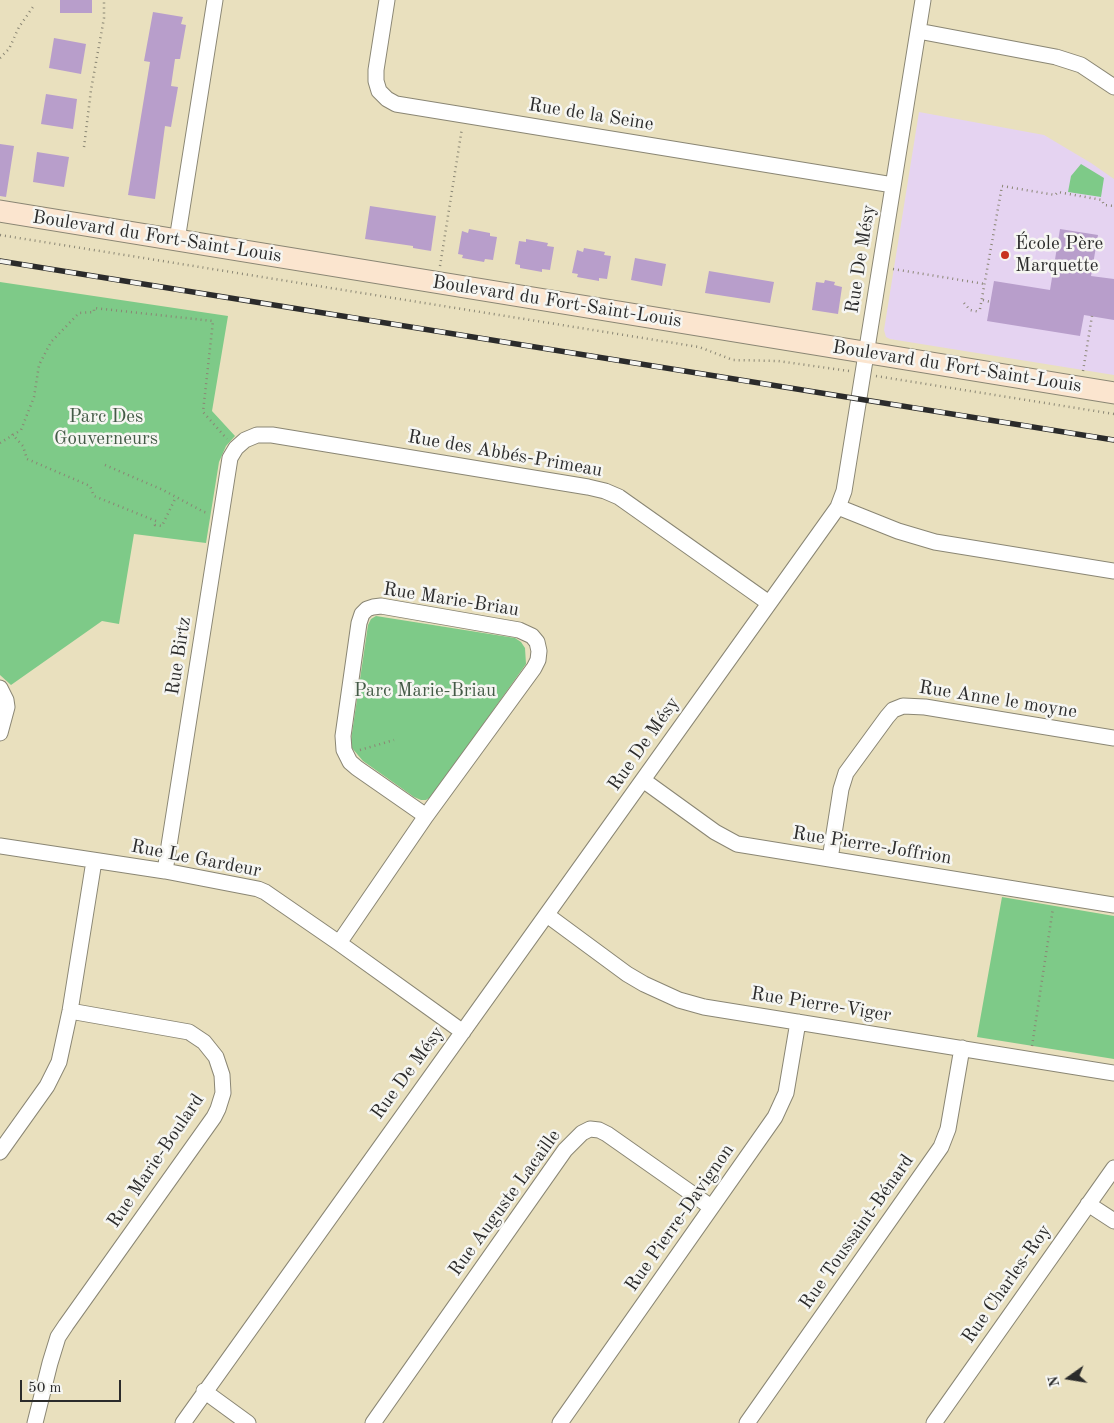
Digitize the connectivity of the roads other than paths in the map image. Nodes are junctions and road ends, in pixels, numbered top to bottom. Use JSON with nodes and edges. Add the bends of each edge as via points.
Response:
{"nodes":[{"id":1,"x":215,"y":0,"type":"edge"},
{"id":2,"x":387,"y":0,"type":"edge"},
{"id":3,"x":923,"y":0,"type":"edge"},
{"id":4,"x":918,"y":31,"type":"junction"},
{"id":5,"x":1114,"y":87,"type":"edge"},
{"id":6,"x":893,"y":185,"type":"junction"},
{"id":7,"x":0,"y":211,"type":"edge"},
{"id":8,"x":177,"y":240,"type":"junction"},
{"id":9,"x":866,"y":352,"type":"junction"},
{"id":10,"x":1114,"y":393,"type":"edge"},
{"id":11,"x":233,"y":446,"type":"joint"},
{"id":12,"x":838,"y":507,"type":"junction"},
{"id":13,"x":1114,"y":570,"type":"edge"},
{"id":14,"x":769,"y":603,"type":"junction"},
{"id":15,"x":0,"y":688,"type":"edge"},
{"id":16,"x":0,"y":733,"type":"edge"},
{"id":17,"x":1114,"y":738,"type":"edge"},
{"id":18,"x":643,"y":780,"type":"junction"},
{"id":19,"x":426,"y":816,"type":"junction"},
{"id":20,"x":0,"y":846,"type":"edge"},
{"id":21,"x":830,"y":859,"type":"junction"},
{"id":22,"x":94,"y":861,"type":"junction"},
{"id":23,"x":166,"y":871,"type":"junction"},
{"id":24,"x":1114,"y":906,"type":"edge"},
{"id":25,"x":547,"y":915,"type":"junction"},
{"id":26,"x":339,"y":942,"type":"junction"},
{"id":27,"x":70,"y":1011,"type":"junction"},
{"id":28,"x":798,"y":1022,"type":"junction"},
{"id":29,"x":463,"y":1032,"type":"junction"},
{"id":30,"x":962,"y":1048,"type":"junction"},
{"id":31,"x":1114,"y":1073,"type":"edge"},
{"id":32,"x":0,"y":1152,"type":"edge"},
{"id":33,"x":1114,"y":1168,"type":"edge"},
{"id":34,"x":1088,"y":1204,"type":"junction"},
{"id":35,"x":711,"y":1208,"type":"junction"},
{"id":36,"x":1114,"y":1221,"type":"edge"},
{"id":37,"x":204,"y":1391,"type":"junction"},
{"id":38,"x":35,"y":1423,"type":"edge"},
{"id":39,"x":183,"y":1423,"type":"edge"},
{"id":40,"x":248,"y":1423,"type":"edge"},
{"id":41,"x":373,"y":1423,"type":"edge"},
{"id":42,"x":560,"y":1423,"type":"edge"},
{"id":43,"x":747,"y":1423,"type":"edge"},
{"id":44,"x":934,"y":1423,"type":"edge"}],
"edges":[{"from":1,"to":8,"type":"street"},
{"from":2,"to":6,"type":"street","name":"Rue de la Seine","via":[[376,81],[379,91],[396,104]]},
{"from":3,"to":4,"type":"street","name":"Rue De Mésy"},
{"from":4,"to":5,"type":"street","via":[[1056,56],[1082,65]]},
{"from":4,"to":6,"type":"street","name":"Rue De Mésy"},
{"from":6,"to":9,"type":"street","name":"Rue De Mésy"},
{"from":7,"to":8,"type":"street","name":"Boulevard du Fort-Saint-Louis"},
{"from":8,"to":9,"type":"street","name":"Boulevard du Fort-Saint-Louis"},
{"from":9,"to":10,"type":"street","name":"Boulevard du Fort-Saint-Louis"},
{"from":9,"to":12,"type":"street","name":"Rue De Mésy","via":[[844,491]]},
{"from":11,"to":14,"type":"street","name":"Rue des Abbés-Primeau","via":[[257,435],[272,435],[606,491]]},
{"from":11,"to":23,"type":"street","name":"Rue Birtz"},
{"from":12,"to":13,"type":"street","via":[[898,532],[935,542]]},
{"from":12,"to":14,"type":"street","name":"Rue De Mésy"},
{"from":14,"to":18,"type":"street","name":"Rue De Mésy"},
{"from":15,"to":16,"type":"street","via":[[7,707]]},
{"from":17,"to":21,"type":"street","name":"Rue Anne le moyne","via":[[914,705],[893,710],[846,773]]},
{"from":18,"to":21,"type":"street","name":"Rue Pierre-Joffrion","via":[[729,840],[746,846]]},
{"from":18,"to":25,"type":"street","name":"Rue De Mésy"},
{"from":19,"to":19,"type":"street","name":"Rue Marie-Briau","via":[[534,668],[539,651],[537,642],[519,630],[381,606],[367,608],[359,623],[343,736],[345,755],[357,768]]},
{"from":19,"to":26,"type":"street","name":"Rue Marie-Briau"},
{"from":20,"to":22,"type":"street","name":"Rue Le Gardeur"},
{"from":21,"to":24,"type":"street","name":"Rue Pierre-Joffrion"},
{"from":22,"to":23,"type":"street","name":"Rue Le Gardeur"},
{"from":22,"to":27,"type":"street"},
{"from":23,"to":26,"type":"street","name":"Rue Le Gardeur","via":[[258,889]]},
{"from":25,"to":28,"type":"street","name":"Rue Pierre-Viger","via":[[627,974],[662,993],[704,1007]]},
{"from":25,"to":29,"type":"street","name":"Rue De Mésy"},
{"from":26,"to":29,"type":"street","name":"Rue Le Gardeur"},
{"from":27,"to":32,"type":"street","via":[[55,1074]]},
{"from":27,"to":38,"type":"street","name":"Rue Marie-Boulard","via":[[189,1032],[204,1042],[216,1057],[223,1092],[214,1117],[62,1331],[53,1350]]},
{"from":28,"to":30,"type":"street","name":"Rue Pierre-Viger"},
{"from":28,"to":35,"type":"street","name":"Rue Pierre-Davignon","via":[[781,1106]]},
{"from":29,"to":37,"type":"street","name":"Rue De Mésy"},
{"from":30,"to":31,"type":"street","name":"Rue Pierre-Viger"},
{"from":30,"to":43,"type":"street","name":"Rue Toussaint-Bénard","via":[[948,1129],[941,1147]]},
{"from":33,"to":34,"type":"street","name":"Rue Charles-Roy"},
{"from":34,"to":36,"type":"street"},
{"from":34,"to":44,"type":"street","name":"Rue Charles-Roy"},
{"from":35,"to":41,"type":"street","name":"Rue Auguste Lacaille","via":[[607,1134],[590,1129],[582,1133],[565,1150]]},
{"from":35,"to":42,"type":"street","name":"Rue Pierre-Davignon"},
{"from":37,"to":39,"type":"street","name":"Rue De Mésy"},
{"from":37,"to":40,"type":"street"}]}
